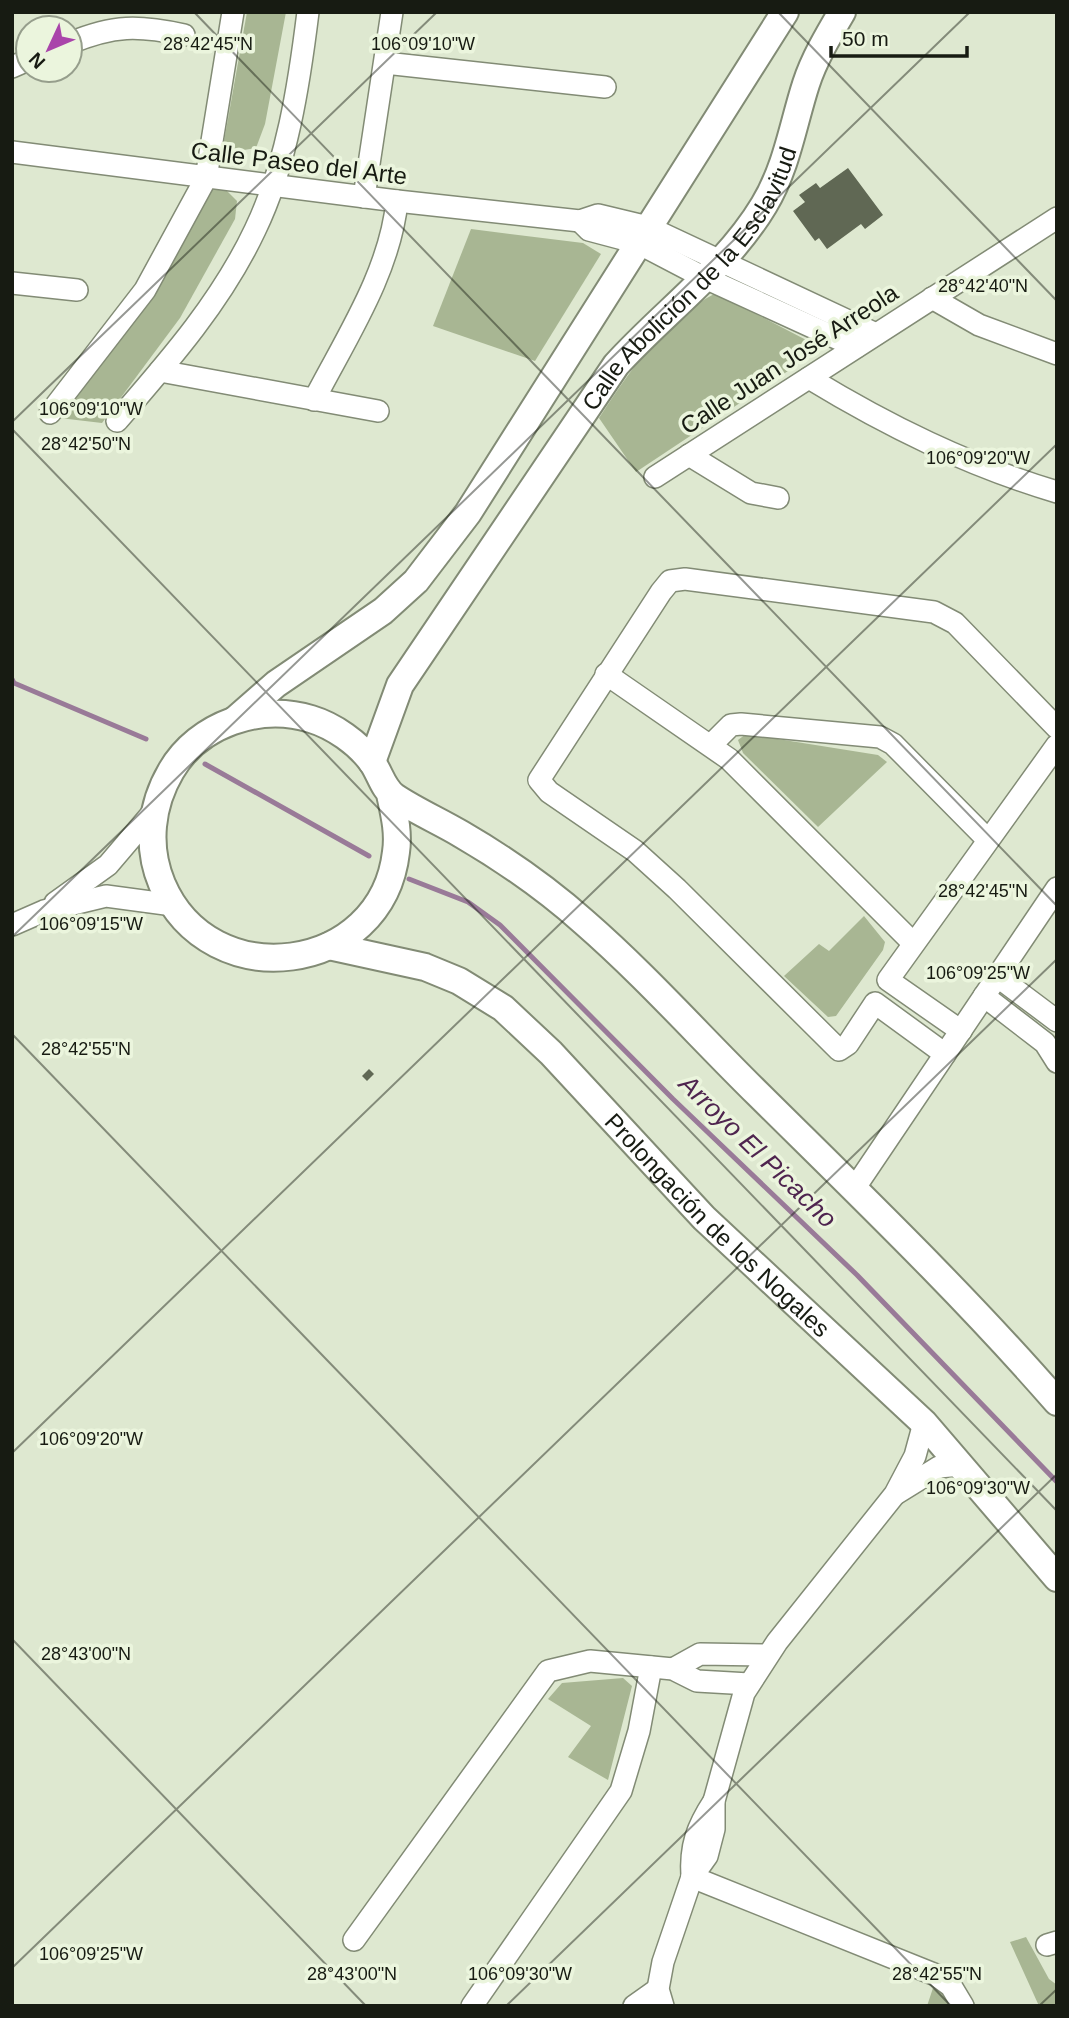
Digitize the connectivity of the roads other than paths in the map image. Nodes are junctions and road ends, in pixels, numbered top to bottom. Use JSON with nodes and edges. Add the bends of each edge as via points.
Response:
{"nodes":[{"id":1,"x":233,"y":12,"type":"edge"},
{"id":2,"x":308,"y":12,"type":"edge"},
{"id":3,"x":392,"y":12,"type":"edge"},
{"id":4,"x":785,"y":12,"type":"edge"},
{"id":5,"x":842,"y":12,"type":"edge"},
{"id":6,"x":184,"y":35,"type":"dead end"},
{"id":7,"x":84,"y":37,"type":"edge"},
{"id":8,"x":385,"y":63,"type":"junction"},
{"id":9,"x":606,"y":87,"type":"dead end"},
{"id":10,"x":12,"y":152,"type":"edge"},
{"id":11,"x":205,"y":178,"type":"junction"},
{"id":12,"x":274,"y":186,"type":"junction"},
{"id":13,"x":364,"y":197,"type":"junction"},
{"id":14,"x":397,"y":201,"type":"junction"},
{"id":15,"x":1057,"y":218,"type":"edge"},
{"id":16,"x":643,"y":235,"type":"junction"},
{"id":17,"x":712,"y":269,"type":"junction"},
{"id":18,"x":12,"y":283,"type":"edge"},
{"id":19,"x":77,"y":290,"type":"dead end"},
{"id":20,"x":932,"y":298,"type":"junction"},
{"id":21,"x":813,"y":315,"type":"junction"},
{"id":22,"x":877,"y":334,"type":"junction"},
{"id":23,"x":856,"y":347,"type":"junction"},
{"id":24,"x":1057,"y":354,"type":"edge"},
{"id":25,"x":160,"y":371,"type":"junction"},
{"id":26,"x":809,"y":378,"type":"junction"},
{"id":27,"x":314,"y":400,"type":"junction"},
{"id":28,"x":378,"y":411,"type":"dead end"},
{"id":29,"x":50,"y":413,"type":"dead end"},
{"id":30,"x":117,"y":421,"type":"dead end"},
{"id":31,"x":689,"y":455,"type":"junction"},
{"id":32,"x":655,"y":477,"type":"dead end"},
{"id":33,"x":1057,"y":492,"type":"edge"},
{"id":34,"x":778,"y":498,"type":"dead end"},
{"id":35,"x":468,"y":513,"type":"joint"},
{"id":36,"x":606,"y":674,"type":"junction"},
{"id":37,"x":236,"y":719,"type":"junction"},
{"id":38,"x":1057,"y":728,"type":"edge"},
{"id":39,"x":712,"y":744,"type":"junction"},
{"id":40,"x":1057,"y":745,"type":"edge"},
{"id":41,"x":372,"y":762,"type":"junction"},
{"id":42,"x":390,"y":794,"type":"junction"},
{"id":43,"x":154,"y":811,"type":"junction"},
{"id":44,"x":987,"y":839,"type":"junction"},
{"id":45,"x":1057,"y":888,"type":"edge"},
{"id":46,"x":173,"y":905,"type":"junction"},
{"id":47,"x":44,"y":911,"type":"junction"},
{"id":48,"x":12,"y":925,"type":"edge"},
{"id":49,"x":912,"y":942,"type":"junction"},
{"id":50,"x":329,"y":946,"type":"junction"},
{"id":51,"x":998,"y":976,"type":"junction"},
{"id":52,"x":888,"y":980,"type":"junction"},
{"id":53,"x":984,"y":996,"type":"junction"},
{"id":54,"x":875,"y":1003,"type":"junction"},
{"id":55,"x":1057,"y":1021,"type":"edge"},
{"id":56,"x":961,"y":1031,"type":"junction"},
{"id":57,"x":1051,"y":1035,"type":"edge"},
{"id":58,"x":945,"y":1054,"type":"junction"},
{"id":59,"x":1057,"y":1062,"type":"edge"},
{"id":60,"x":854,"y":1189,"type":"junction"},
{"id":61,"x":1057,"y":1402,"type":"edge"},
{"id":62,"x":924,"y":1423,"type":"junction"},
{"id":63,"x":961,"y":1465,"type":"junction"},
{"id":64,"x":895,"y":1494,"type":"junction"},
{"id":65,"x":1057,"y":1578,"type":"edge"},
{"id":66,"x":767,"y":1655,"type":"junction"},
{"id":67,"x":651,"y":1667,"type":"junction"},
{"id":68,"x":673,"y":1669,"type":"junction"},
{"id":69,"x":748,"y":1684,"type":"junction"},
{"id":70,"x":692,"y":1877,"type":"junction"},
{"id":71,"x":354,"y":1940,"type":"dead end"},
{"id":72,"x":661,"y":1997,"type":"edge"},
{"id":73,"x":472,"y":2006,"type":"edge"},
{"id":74,"x":634,"y":2006,"type":"edge"},
{"id":75,"x":962,"y":2006,"type":"edge"}],
"edges":[{"from":1,"to":11,"type":"street"},
{"from":2,"to":12,"type":"street","via":[[301,70]]},
{"from":3,"to":8,"type":"street"},
{"from":4,"to":16,"type":"main road","name":"Calle Abolición de la Esclavitud"},
{"from":5,"to":17,"type":"main road","name":"Calle Abolición de la Esclavitud","via":[[807,82],[778,177],[764,205]]},
{"from":6,"to":7,"type":"street","via":[[126,26]]},
{"from":8,"to":9,"type":"street"},
{"from":8,"to":13,"type":"street"},
{"from":10,"to":11,"type":"street","name":"Calle Paseo del Arte"},
{"from":11,"to":12,"type":"street","name":"Calle Paseo del Arte"},
{"from":11,"to":29,"type":"street","via":[[145,290]]},
{"from":12,"to":13,"type":"street","name":"Calle Paseo del Arte"},
{"from":12,"to":25,"type":"street","via":[[255,232],[218,295]]},
{"from":13,"to":14,"type":"street","name":"Calle Paseo del Arte"},
{"from":14,"to":16,"type":"street","name":"Calle Paseo del Arte","via":[[580,221],[598,215]]},
{"from":14,"to":27,"type":"street","via":[[386,252]]},
{"from":15,"to":20,"type":"street","name":"Calle Juan José Arreola"},
{"from":16,"to":17,"type":"street","name":"Calle Paseo del Arte"},
{"from":16,"to":35,"type":"main road","name":"Calle Abolición de la Esclavitud"},
{"from":17,"to":21,"type":"street","name":"Calle Paseo del Arte"},
{"from":17,"to":41,"type":"main road","name":"Calle Abolición de la Esclavitud","via":[[616,366],[400,685]]},
{"from":18,"to":19,"type":"street"},
{"from":20,"to":22,"type":"street","name":"Calle Juan José Arreola"},
{"from":20,"to":24,"type":"street","via":[[979,325]]},
{"from":21,"to":22,"type":"street","name":"Calle Paseo del Arte"},
{"from":21,"to":23,"type":"street","name":"Calle Paseo del Arte"},
{"from":22,"to":23,"type":"street","name":"Calle Juan José Arreola"},
{"from":23,"to":26,"type":"street","name":"Calle Juan José Arreola"},
{"from":25,"to":27,"type":"street"},
{"from":25,"to":30,"type":"street"},
{"from":26,"to":31,"type":"street","name":"Calle Juan José Arreola"},
{"from":26,"to":33,"type":"street","via":[[882,422],[950,455]]},
{"from":27,"to":28,"type":"street"},
{"from":31,"to":32,"type":"street","name":"Calle Juan José Arreola"},
{"from":31,"to":34,"type":"street","via":[[751,493]]},
{"from":35,"to":37,"type":"main road","name":"Prolongación de los Nogales","via":[[416,581],[383,611],[276,684]]},
{"from":36,"to":38,"type":"street","via":[[670,581],[685,579],[934,612],[955,623]]},
{"from":36,"to":39,"type":"street"},
{"from":36,"to":54,"type":"street","via":[[539,780],[677,888],[838,1051],[848,1044]]},
{"from":37,"to":41,"type":"main road","name":"Prolongación de los Nogales","via":[[273,713],[310,719],[345,736]]},
{"from":37,"to":43,"type":"main road","name":"Prolongación de los Nogales","via":[[213,730],[183,755],[162,786]]},
{"from":39,"to":44,"type":"street","via":[[731,725],[741,724],[880,737],[893,744]]},
{"from":39,"to":49,"type":"street"},
{"from":40,"to":44,"type":"street"},
{"from":41,"to":42,"type":"main road","name":"Prolongación de los Nogales"},
{"from":42,"to":50,"type":"main road","name":"Prolongación de los Nogales","via":[[397,823],[389,882],[375,908]]},
{"from":42,"to":60,"type":"main road","name":"Prolongación de los Nogales","via":[[517,870],[583,921]]},
{"from":43,"to":46,"type":"main road","name":"Prolongación de los Nogales","via":[[154,859]]},
{"from":43,"to":47,"type":"street","via":[[108,865]]},
{"from":44,"to":49,"type":"street"},
{"from":45,"to":51,"type":"street"},
{"from":46,"to":47,"type":"street","via":[[106,896]]},
{"from":46,"to":50,"type":"main road","name":"Prolongación de los Nogales","via":[[204,936],[244,955],[288,958]]},
{"from":47,"to":48,"type":"street"},
{"from":49,"to":52,"type":"street"},
{"from":50,"to":62,"type":"main road","name":"Prolongación de los Nogales","via":[[425,968],[459,981],[503,1008],[551,1052],[704,1218]]},
{"from":51,"to":53,"type":"street"},
{"from":51,"to":55,"type":"street"},
{"from":52,"to":54,"type":"street"},
{"from":52,"to":56,"type":"street"},
{"from":53,"to":56,"type":"street"},
{"from":53,"to":57,"type":"street"},
{"from":54,"to":58,"type":"street"},
{"from":56,"to":58,"type":"street"},
{"from":57,"to":59,"type":"street"},
{"from":58,"to":60,"type":"street"},
{"from":60,"to":61,"type":"main road","name":"Prolongación de los Nogales","via":[[942,1276]]},
{"from":62,"to":63,"type":"main road","name":"Prolongación de los Nogales"},
{"from":62,"to":64,"type":"street","via":[[915,1456]]},
{"from":63,"to":64,"type":"street","via":[[939,1467]]},
{"from":63,"to":65,"type":"main road","name":"Prolongación de los Nogales"},
{"from":64,"to":66,"type":"street"},
{"from":66,"to":68,"type":"street","via":[[700,1654]]},
{"from":66,"to":69,"type":"street"},
{"from":67,"to":68,"type":"street"},
{"from":67,"to":71,"type":"street","via":[[590,1661],[548,1671]]},
{"from":67,"to":73,"type":"street","via":[[621,1791]]},
{"from":68,"to":69,"type":"street","via":[[697,1681]]},
{"from":69,"to":70,"type":"street","via":[[714,1801],[708,1856]]},
{"from":70,"to":72,"type":"street","via":[[663,1962]]},
{"from":70,"to":75,"type":"street","via":[[936,1975],[951,1986]]},
{"from":72,"to":74,"type":"street"}]}
